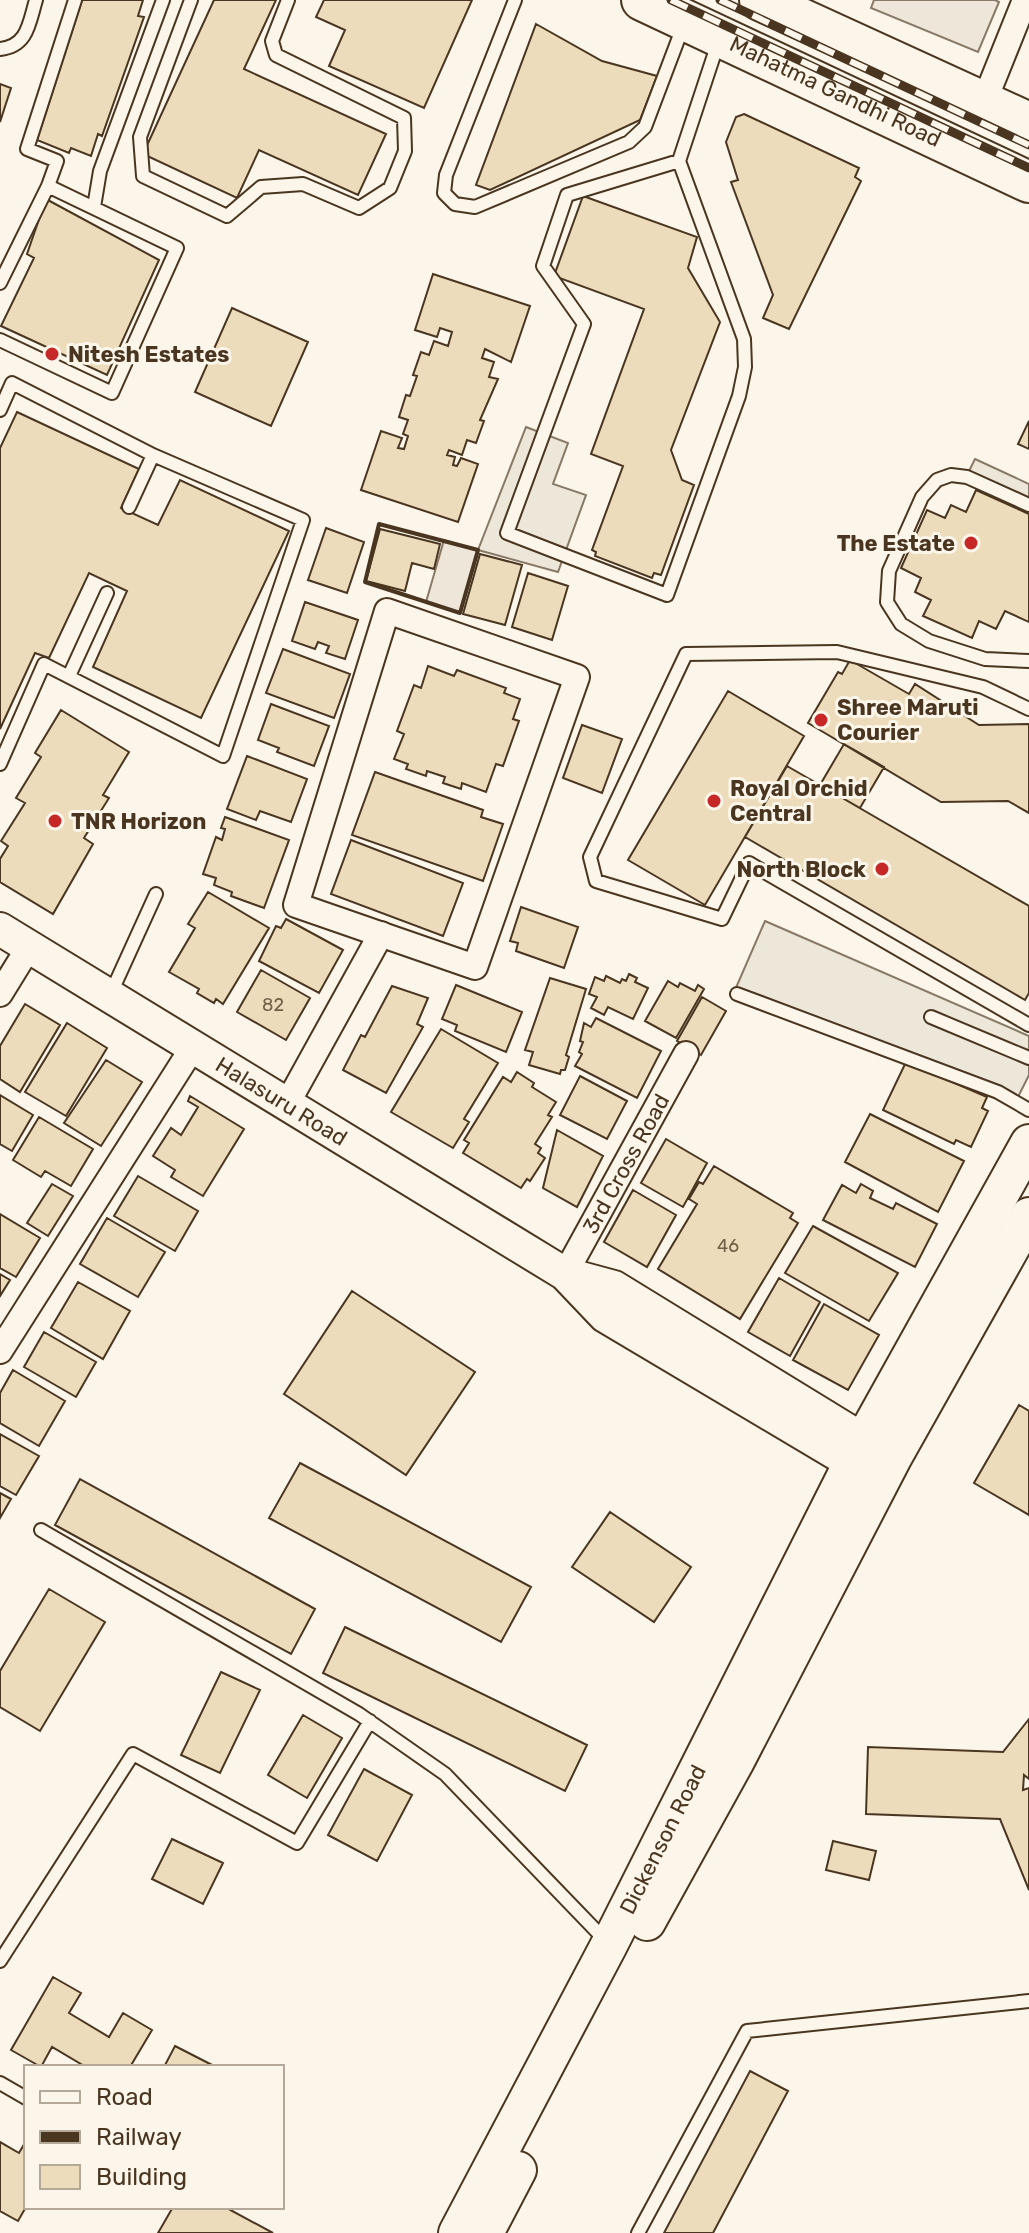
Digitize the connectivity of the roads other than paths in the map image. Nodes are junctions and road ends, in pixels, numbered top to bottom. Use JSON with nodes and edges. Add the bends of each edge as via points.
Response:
{"nodes":[{"id":1,"x":36,"y":0,"type":"edge"},
{"id":2,"x":75,"y":0,"type":"edge"},
{"id":3,"x":163,"y":0,"type":"edge"},
{"id":4,"x":191,"y":0,"type":"edge"},
{"id":5,"x":288,"y":0,"type":"edge"},
{"id":6,"x":515,"y":0,"type":"edge"},
{"id":7,"x":642,"y":0,"type":"edge"},
{"id":8,"x":760,"y":0,"type":"edge"},
{"id":9,"x":1025,"y":0,"type":"edge"},
{"id":10,"x":685,"y":20,"type":"junction"},
{"id":11,"x":721,"y":36,"type":"junction"},
{"id":12,"x":0,"y":49,"type":"edge"},
{"id":13,"x":984,"y":102,"type":"junction"},
{"id":14,"x":1027,"y":117,"type":"edge"},
{"id":15,"x":679,"y":161,"type":"junction"},
{"id":16,"x":1029,"y":182,"type":"edge"},
{"id":17,"x":48,"y":186,"type":"junction"},
{"id":18,"x":94,"y":207,"type":"junction"},
{"id":19,"x":0,"y":283,"type":"edge"},
{"id":20,"x":0,"y":340,"type":"edge"},
{"id":21,"x":0,"y":410,"type":"edge"},
{"id":22,"x":153,"y":455,"type":"junction"},
{"id":23,"x":1029,"y":505,"type":"edge"},
{"id":24,"x":129,"y":507,"type":"dead end"},
{"id":25,"x":107,"y":593,"type":"dead end"},
{"id":26,"x":1029,"y":661,"type":"edge"},
{"id":27,"x":69,"y":676,"type":"junction"},
{"id":28,"x":1029,"y":709,"type":"edge"},
{"id":29,"x":0,"y":764,"type":"edge"},
{"id":30,"x":156,"y":894,"type":"dead end"},
{"id":31,"x":0,"y":929,"type":"edge"},
{"id":32,"x":381,"y":934,"type":"junction"},
{"id":33,"x":29,"y":947,"type":"junction"},
{"id":34,"x":0,"y":994,"type":"edge"},
{"id":35,"x":737,"y":994,"type":"dead end"},
{"id":36,"x":110,"y":996,"type":"junction"},
{"id":37,"x":931,"y":1017,"type":"dead end"},
{"id":38,"x":1029,"y":1025,"type":"edge"},
{"id":39,"x":193,"y":1047,"type":"junction"},
{"id":40,"x":686,"y":1054,"type":"dead end"},
{"id":41,"x":1029,"y":1058,"type":"edge"},
{"id":42,"x":287,"y":1104,"type":"junction"},
{"id":43,"x":1029,"y":1110,"type":"edge"},
{"id":44,"x":1029,"y":1143,"type":"edge"},
{"id":45,"x":1029,"y":1216,"type":"edge"},
{"id":46,"x":565,"y":1274,"type":"junction"},
{"id":47,"x":0,"y":1351,"type":"edge"},
{"id":48,"x":872,"y":1461,"type":"junction"},
{"id":49,"x":41,"y":1530,"type":"dead end"},
{"id":50,"x":370,"y":1721,"type":"junction"},
{"id":51,"x":609,"y":1945,"type":"junction"},
{"id":52,"x":0,"y":1961,"type":"edge"},
{"id":53,"x":1029,"y":2001,"type":"edge"},
{"id":54,"x":0,"y":2083,"type":"edge"},
{"id":55,"x":24,"y":2097,"type":"edge"},
{"id":56,"x":457,"y":2233,"type":"edge"},
{"id":57,"x":485,"y":2233,"type":"edge"},
{"id":58,"x":638,"y":2233,"type":"edge"}],
"edges":[{"from":1,"to":12,"type":"lane","via":[[24,37]]},
{"from":2,"to":17,"type":"lane","via":[[27,149],[57,161]]},
{"from":3,"to":18,"type":"lane","via":[[100,171]]},
{"from":4,"to":5,"type":"lane","via":[[140,137],[143,176],[227,216],[261,187],[303,184],[359,208],[390,188],[405,151],[404,118],[276,55],[272,41]]},
{"from":6,"to":10,"type":"lane","via":[[446,175],[444,193],[455,204],[475,207],[629,142],[645,127]]},
{"from":7,"to":10,"type":"main road","name":"Mahatma Gandhi Road"},
{"from":8,"to":13,"type":"main road"},
{"from":9,"to":13,"type":"street"},
{"from":10,"to":11,"type":"main road","name":"Mahatma Gandhi Road"},
{"from":11,"to":15,"type":"lane"},
{"from":11,"to":16,"type":"main road","name":"Mahatma Gandhi Road"},
{"from":13,"to":14,"type":"main road"},
{"from":15,"to":15,"type":"lane","via":[[567,195],[543,266],[584,324],[507,533],[667,595],[745,367],[744,339]]},
{"from":17,"to":18,"type":"lane"},
{"from":17,"to":19,"type":"lane"},
{"from":18,"to":20,"type":"lane","via":[[177,248],[112,393]]},
{"from":21,"to":22,"type":"lane","via":[[12,383]]},
{"from":22,"to":24,"type":"lane"},
{"from":22,"to":27,"type":"lane","via":[[303,520],[223,756]]},
{"from":23,"to":26,"type":"lane","via":[[967,477],[937,480],[922,497],[889,571],[887,602],[901,624],[929,641],[985,659]]},
{"from":25,"to":27,"type":"lane"},
{"from":27,"to":29,"type":"lane","via":[[44,664]]},
{"from":28,"to":38,"type":"lane","via":[[983,687],[837,652],[686,654],[590,857],[596,881],[722,919],[749,863]]},
{"from":30,"to":36,"type":"lane"},
{"from":31,"to":33,"type":"street","name":"Halasuru Road"},
{"from":32,"to":32,"type":"street","via":[[475,967],[577,677],[387,611],[296,905]]},
{"from":32,"to":42,"type":"street"},
{"from":33,"to":34,"type":"street"},
{"from":33,"to":36,"type":"street","name":"Halasuru Road"},
{"from":35,"to":43,"type":"lane","via":[[998,1092]]},
{"from":36,"to":39,"type":"street","name":"Halasuru Road"},
{"from":37,"to":41,"type":"lane"},
{"from":39,"to":42,"type":"street","name":"Halasuru Road"},
{"from":39,"to":47,"type":"street"},
{"from":40,"to":46,"type":"street","name":"3rd Cross Road"},
{"from":42,"to":46,"type":"street","name":"Halasuru Road"},
{"from":44,"to":48,"type":"main road","name":"Dickenson Road"},
{"from":45,"to":48,"type":"main road","name":"Dickenson Road"},
{"from":46,"to":48,"type":"street","name":"Halasuru Road","via":[[614,1287]]},
{"from":48,"to":51,"type":"main road","name":"Dickenson Road"},
{"from":48,"to":57,"type":"main road","name":"Dickenson Road","via":[[736,1761]]},
{"from":49,"to":50,"type":"lane"},
{"from":50,"to":51,"type":"lane","via":[[445,1774]]},
{"from":50,"to":52,"type":"lane","via":[[297,1843],[133,1754]]},
{"from":51,"to":56,"type":"main road","name":"Dickenson Road"},
{"from":53,"to":58,"type":"lane","via":[[747,2031]]},
{"from":54,"to":55,"type":"lane"}]}
